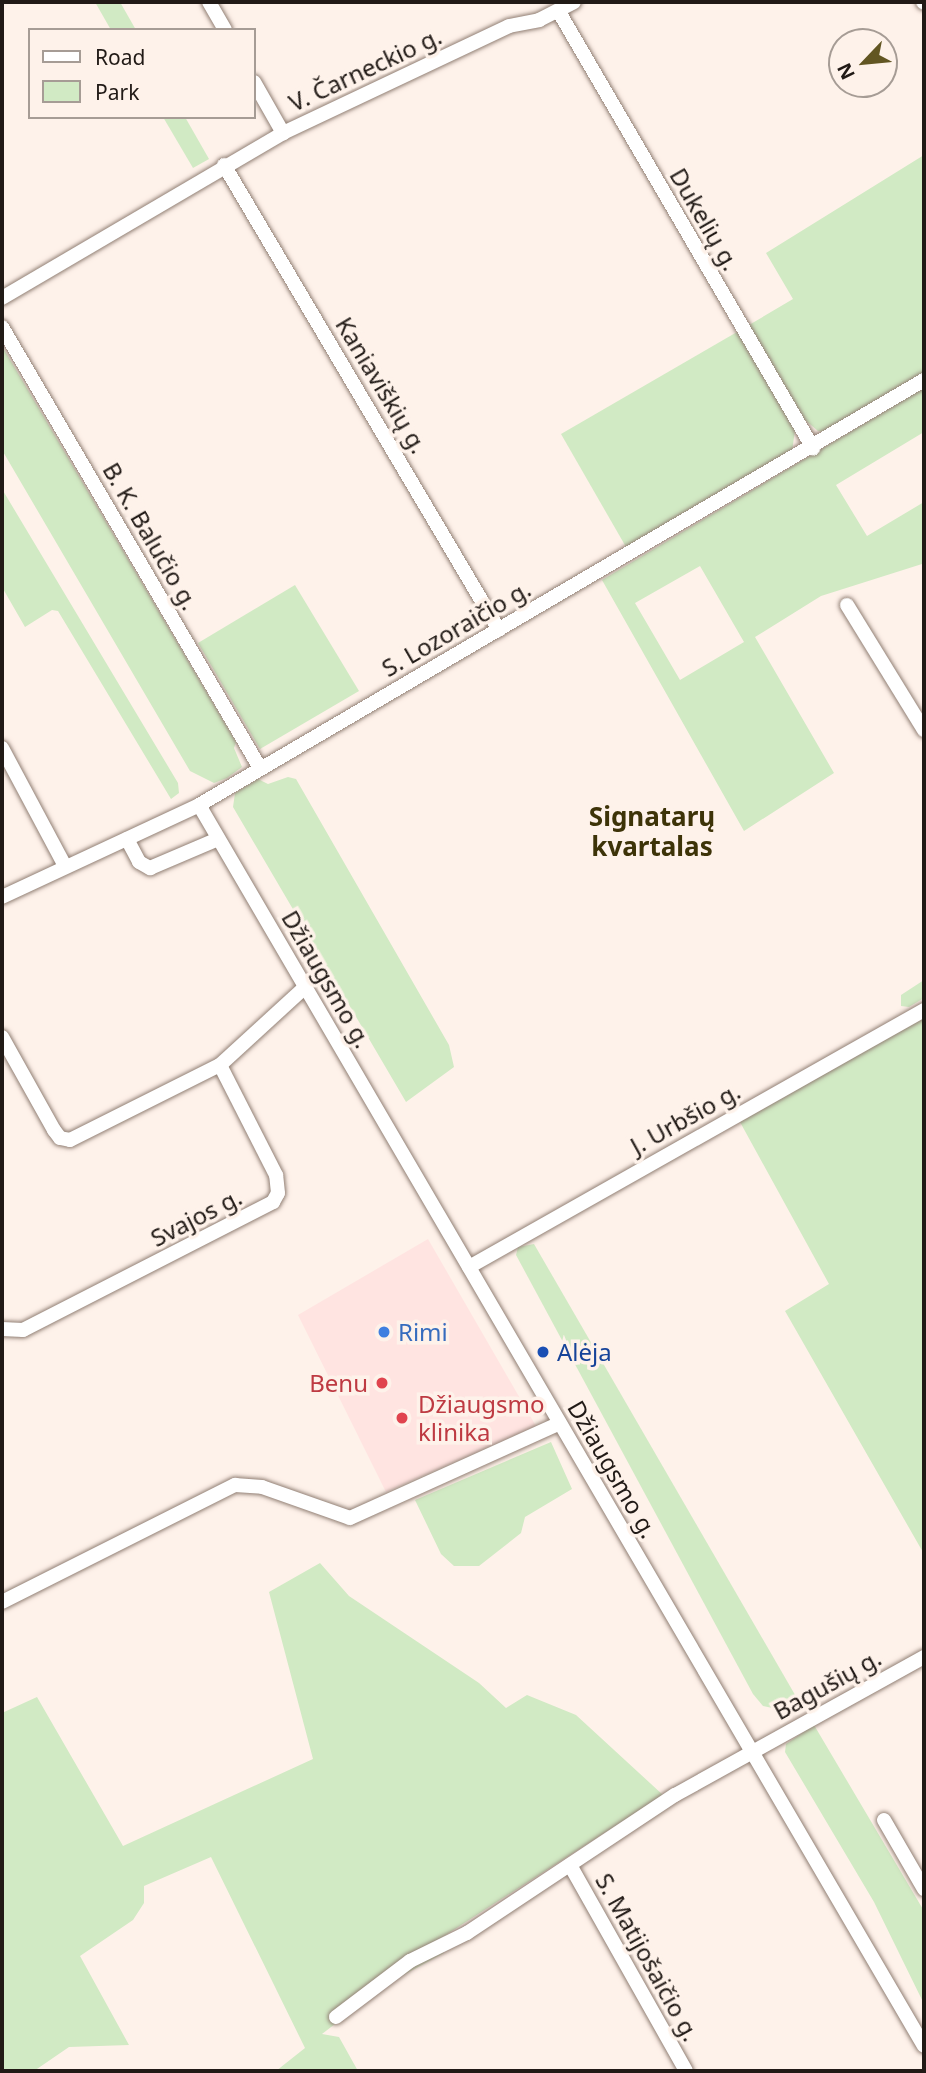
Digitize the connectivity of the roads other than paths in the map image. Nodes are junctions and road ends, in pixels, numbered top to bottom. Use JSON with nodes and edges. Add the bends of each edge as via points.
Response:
{"nodes":[{"id":1,"x":209,"y":2,"type":"edge"},
{"id":2,"x":574,"y":2,"type":"edge"},
{"id":3,"x":559,"y":12,"type":"junction"},
{"id":4,"x":224,"y":28,"type":"edge"},
{"id":5,"x":256,"y":86,"type":"edge"},
{"id":6,"x":283,"y":133,"type":"junction"},
{"id":7,"x":223,"y":164,"type":"junction"},
{"id":8,"x":2,"y":298,"type":"edge"},
{"id":9,"x":2,"y":327,"type":"edge"},
{"id":10,"x":924,"y":380,"type":"edge"},
{"id":11,"x":813,"y":449,"type":"junction"},
{"id":12,"x":847,"y":605,"type":"dead end"},
{"id":13,"x":499,"y":630,"type":"junction"},
{"id":14,"x":924,"y":730,"type":"edge"},
{"id":15,"x":2,"y":748,"type":"edge"},
{"id":16,"x":260,"y":768,"type":"junction"},
{"id":17,"x":199,"y":805,"type":"junction"},
{"id":18,"x":127,"y":839,"type":"junction"},
{"id":19,"x":219,"y":839,"type":"junction"},
{"id":20,"x":65,"y":866,"type":"junction"},
{"id":21,"x":2,"y":897,"type":"edge"},
{"id":22,"x":305,"y":988,"type":"junction"},
{"id":23,"x":924,"y":1010,"type":"edge"},
{"id":24,"x":2,"y":1037,"type":"edge"},
{"id":25,"x":220,"y":1065,"type":"junction"},
{"id":26,"x":469,"y":1268,"type":"junction"},
{"id":27,"x":2,"y":1329,"type":"edge"},
{"id":28,"x":560,"y":1423,"type":"junction"},
{"id":29,"x":2,"y":1602,"type":"edge"},
{"id":30,"x":924,"y":1657,"type":"edge"},
{"id":31,"x":751,"y":1751,"type":"junction"},
{"id":32,"x":884,"y":1820,"type":"dead end"},
{"id":33,"x":570,"y":1865,"type":"junction"},
{"id":34,"x":924,"y":1889,"type":"edge"},
{"id":35,"x":336,"y":2017,"type":"dead end"},
{"id":36,"x":924,"y":2046,"type":"edge"},
{"id":37,"x":686,"y":2071,"type":"edge"}],
"edges":[{"from":1,"to":4,"type":"street"},
{"from":2,"to":3,"type":"street","name":"V. Čarneckio g."},
{"from":3,"to":6,"type":"street","name":"V. Čarneckio g.","via":[[509,26]]},
{"from":3,"to":11,"type":"street","name":"Dukelių g."},
{"from":5,"to":6,"type":"street"},
{"from":6,"to":7,"type":"street","name":"V. Čarneckio g."},
{"from":7,"to":8,"type":"street","name":"V. Čarneckio g."},
{"from":7,"to":13,"type":"street","name":"Kaniaviškių g."},
{"from":9,"to":16,"type":"street","name":"B. K. Balučio g."},
{"from":10,"to":11,"type":"street","name":"S. Lozoraičio g."},
{"from":11,"to":13,"type":"street","name":"S. Lozoraičio g."},
{"from":12,"to":14,"type":"street"},
{"from":13,"to":16,"type":"street","name":"S. Lozoraičio g."},
{"from":15,"to":20,"type":"street"},
{"from":16,"to":17,"type":"street","name":"S. Lozoraičio g."},
{"from":17,"to":18,"type":"street","name":"S. Lozoraičio g."},
{"from":17,"to":19,"type":"street","name":"Džiaugsmo g."},
{"from":18,"to":19,"type":"street","via":[[139,862],[150,868]]},
{"from":18,"to":20,"type":"street","name":"S. Lozoraičio g."},
{"from":19,"to":22,"type":"street","name":"Džiaugsmo g."},
{"from":20,"to":21,"type":"street","name":"S. Lozoraičio g."},
{"from":22,"to":25,"type":"street"},
{"from":22,"to":26,"type":"street","name":"Džiaugsmo g."},
{"from":23,"to":26,"type":"street","name":"J. Urbšio g."},
{"from":24,"to":25,"type":"street","via":[[54,1130],[60,1138],[70,1140]]},
{"from":25,"to":27,"type":"street","name":"Svajos g.","via":[[276,1175],[278,1193],[273,1202],[23,1330]]},
{"from":26,"to":28,"type":"street","name":"Džiaugsmo g."},
{"from":28,"to":29,"type":"street","via":[[350,1518],[262,1487],[235,1485]]},
{"from":28,"to":31,"type":"street","name":"Džiaugsmo g."},
{"from":30,"to":31,"type":"street","name":"Bagušių g."},
{"from":31,"to":33,"type":"street","name":"Bagušių g."},
{"from":31,"to":36,"type":"street","name":"Džiaugsmo g."},
{"from":32,"to":34,"type":"street"},
{"from":33,"to":35,"type":"street","name":"Bagušių g.","via":[[467,1933],[410,1961]]},
{"from":33,"to":37,"type":"street","name":"S. Matijošaičio g."}]}
